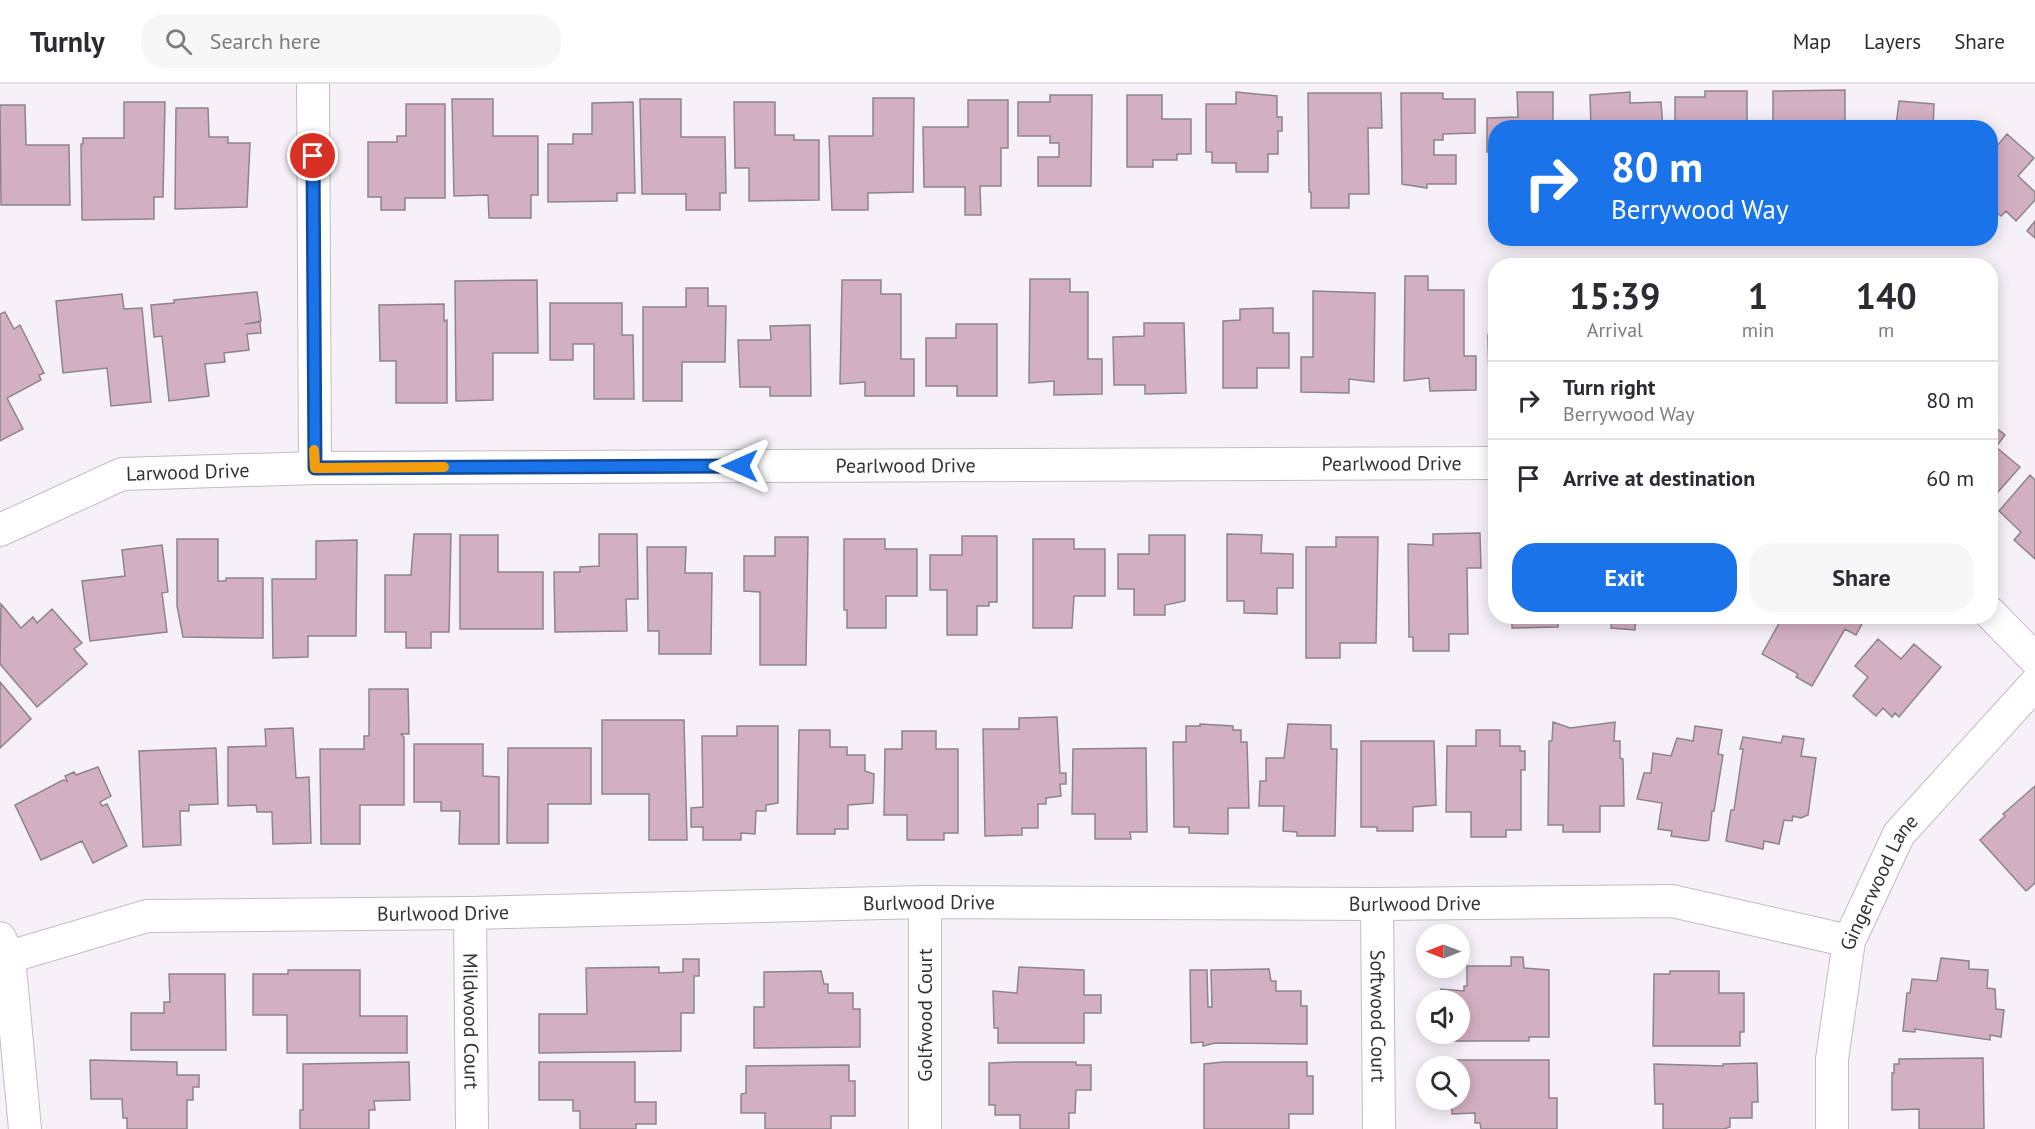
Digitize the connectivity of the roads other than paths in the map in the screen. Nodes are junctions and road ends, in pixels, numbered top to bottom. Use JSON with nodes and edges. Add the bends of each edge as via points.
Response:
{"nodes":[{"id":1,"x":313,"y":84,"type":"edge"},
{"id":2,"x":1488,"y":463,"type":"edge"},
{"id":3,"x":315,"y":468,"type":"junction"},
{"id":4,"x":0,"y":530,"type":"edge"},
{"id":5,"x":1998,"y":621,"type":"edge"},
{"id":6,"x":2035,"y":659,"type":"edge"},
{"id":7,"x":2035,"y":684,"type":"edge"},
{"id":8,"x":925,"y":902,"type":"junction"},
{"id":9,"x":1377,"y":904,"type":"junction"},
{"id":10,"x":470,"y":913,"type":"junction"},
{"id":11,"x":1849,"y":941,"type":"junction"},
{"id":12,"x":4,"y":947,"type":"edge"},
{"id":13,"x":25,"y":1129,"type":"edge"},
{"id":14,"x":472,"y":1129,"type":"edge"},
{"id":15,"x":925,"y":1129,"type":"edge"},
{"id":16,"x":1379,"y":1129,"type":"edge"},
{"id":17,"x":1832,"y":1129,"type":"edge"}],
"edges":[{"from":1,"to":3,"type":"street"},
{"from":2,"to":3,"type":"street","name":"Pearlwood Drive"},
{"from":3,"to":4,"type":"street","name":"Larwood Drive","via":[[122,474]]},
{"from":5,"to":6,"type":"street"},
{"from":7,"to":11,"type":"street","name":"Gingerwood Lane","via":[[1899,834]]},
{"from":8,"to":9,"type":"street","name":"Burlwood Drive"},
{"from":8,"to":10,"type":"street","name":"Burlwood Drive"},
{"from":8,"to":15,"type":"street","name":"Golfwood Court"},
{"from":9,"to":11,"type":"street","name":"Burlwood Drive","via":[[1672,901]]},
{"from":9,"to":16,"type":"street","name":"Softwood Court"},
{"from":10,"to":12,"type":"street","name":"Burlwood Drive","via":[[147,916]]},
{"from":10,"to":14,"type":"street","name":"Mildwood Court"},
{"from":11,"to":17,"type":"street","name":"Gingerwood Lane","via":[[1832,1059]]},
{"from":12,"to":13,"type":"street"}]}
